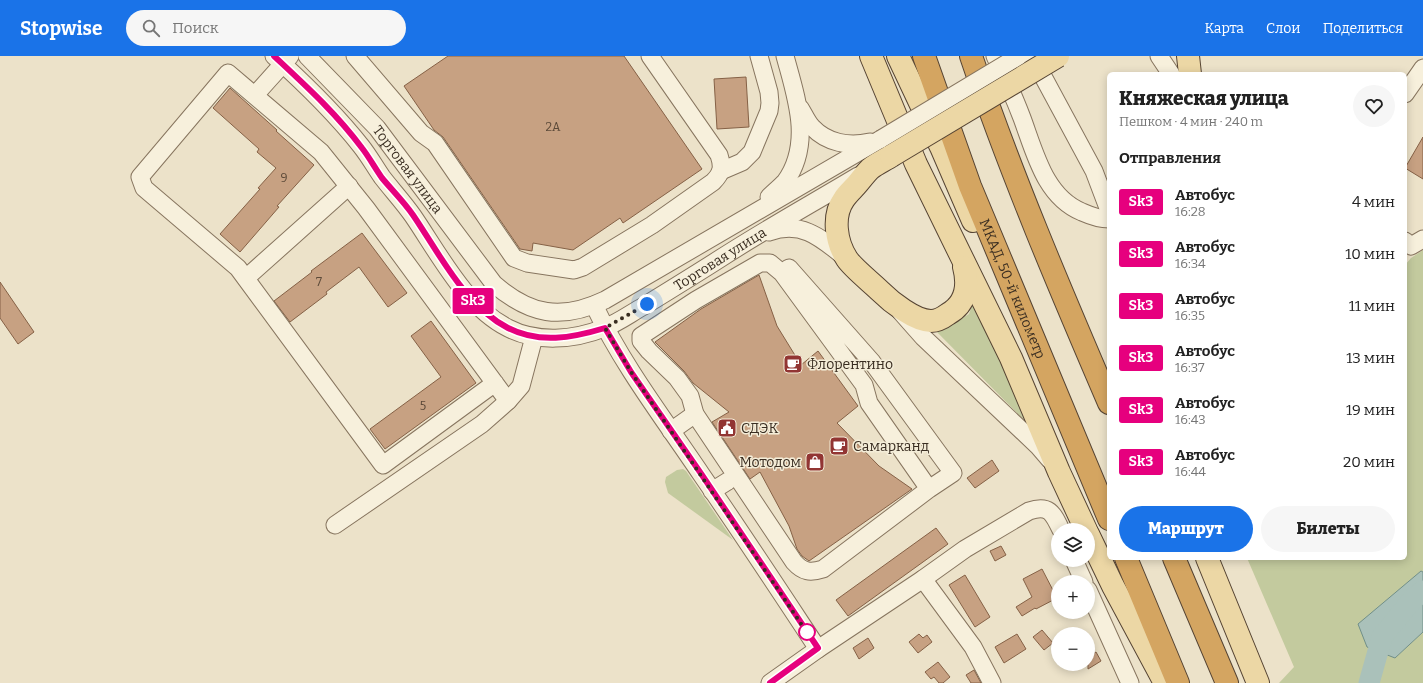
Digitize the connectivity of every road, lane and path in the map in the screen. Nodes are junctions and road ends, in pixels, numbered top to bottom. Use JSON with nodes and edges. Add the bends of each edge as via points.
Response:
{"nodes":[{"id":1,"x":307,"y":56,"type":"edge"},
{"id":2,"x":355,"y":56,"type":"edge"},
{"id":3,"x":650,"y":56,"type":"edge"},
{"id":4,"x":759,"y":56,"type":"edge"},
{"id":5,"x":785,"y":56,"type":"edge"},
{"id":6,"x":871,"y":56,"type":"edge"},
{"id":7,"x":898,"y":56,"type":"edge"},
{"id":8,"x":924,"y":56,"type":"edge"},
{"id":9,"x":971,"y":56,"type":"edge"},
{"id":10,"x":996,"y":56,"type":"edge"},
{"id":11,"x":1019,"y":56,"type":"edge"},
{"id":12,"x":1032,"y":56,"type":"edge"},
{"id":13,"x":1058,"y":56,"type":"edge"},
{"id":14,"x":1159,"y":56,"type":"edge"},
{"id":15,"x":1188,"y":56,"type":"edge"},
{"id":16,"x":282,"y":59,"type":"edge"},
{"id":17,"x":1423,"y":68,"type":"edge"},
{"id":18,"x":1170,"y":72,"type":"edge"},
{"id":19,"x":1190,"y":72,"type":"edge"},
{"id":20,"x":1407,"y":91,"type":"edge"},
{"id":21,"x":255,"y":96,"type":"junction"},
{"id":22,"x":799,"y":106,"type":"junction"},
{"id":23,"x":886,"y":148,"type":"junction"},
{"id":24,"x":871,"y":169,"type":"junction"},
{"id":25,"x":721,"y":171,"type":"junction"},
{"id":26,"x":349,"y":186,"type":"junction"},
{"id":27,"x":1107,"y":211,"type":"edge"},
{"id":28,"x":755,"y":212,"type":"junction"},
{"id":29,"x":1107,"y":214,"type":"edge"},
{"id":30,"x":1423,"y":239,"type":"edge"},
{"id":31,"x":748,"y":240,"type":"junction"},
{"id":32,"x":1407,"y":243,"type":"edge"},
{"id":33,"x":961,"y":256,"type":"junction"},
{"id":34,"x":848,"y":260,"type":"junction"},
{"id":35,"x":782,"y":273,"type":"junction"},
{"id":36,"x":246,"y":278,"type":"junction"},
{"id":37,"x":684,"y":281,"type":"junction"},
{"id":38,"x":696,"y":300,"type":"junction"},
{"id":39,"x":892,"y":302,"type":"junction"},
{"id":40,"x":594,"y":306,"type":"junction"},
{"id":41,"x":1019,"y":306,"type":"junction"},
{"id":42,"x":605,"y":328,"type":"junction"},
{"id":43,"x":534,"y":337,"type":"junction"},
{"id":44,"x":495,"y":383,"type":"junction"},
{"id":45,"x":1107,"y":398,"type":"edge"},
{"id":46,"x":508,"y":401,"type":"junction"},
{"id":47,"x":695,"y":414,"type":"junction"},
{"id":48,"x":671,"y":431,"type":"junction"},
{"id":49,"x":1059,"y":472,"type":"junction"},
{"id":50,"x":728,"y":481,"type":"dead end"},
{"id":51,"x":929,"y":489,"type":"junction"},
{"id":52,"x":712,"y":491,"type":"junction"},
{"id":53,"x":756,"y":505,"type":"junction"},
{"id":54,"x":724,"y":509,"type":"junction"},
{"id":55,"x":1107,"y":514,"type":"edge"},
{"id":56,"x":1058,"y":523,"type":"edge"},
{"id":57,"x":1083,"y":523,"type":"edge"},
{"id":58,"x":335,"y":524,"type":"dead end"},
{"id":59,"x":1095,"y":548,"type":"edge"},
{"id":60,"x":1127,"y":560,"type":"edge"},
{"id":61,"x":1175,"y":560,"type":"edge"},
{"id":62,"x":1208,"y":560,"type":"edge"},
{"id":63,"x":924,"y":579,"type":"junction"},
{"id":64,"x":1095,"y":606,"type":"edge"},
{"id":65,"x":818,"y":648,"type":"junction"},
{"id":66,"x":770,"y":683,"type":"edge"},
{"id":67,"x":992,"y":683,"type":"edge"},
{"id":68,"x":1130,"y":683,"type":"edge"},
{"id":69,"x":1165,"y":683,"type":"edge"},
{"id":70,"x":1178,"y":683,"type":"edge"},
{"id":71,"x":1227,"y":683,"type":"edge"},
{"id":72,"x":1258,"y":683,"type":"edge"}],
"edges":[{"from":1,"to":40,"type":"street","name":"Торговая улица","via":[[377,128],[498,288],[526,306],[546,312],[562,313]]},
{"from":2,"to":25,"type":"street","via":[[421,133],[435,143],[514,258],[527,263],[574,270],[583,267],[652,225],[713,182]]},
{"from":3,"to":25,"type":"street","via":[[719,155]]},
{"from":4,"to":25,"type":"street","via":[[769,92],[769,111],[752,152],[742,162]]},
{"from":5,"to":22,"type":"street"},
{"from":6,"to":33,"type":"main road","via":[[916,164]]},
{"from":7,"to":41,"type":"main road","via":[[987,253]]},
{"from":8,"to":41,"type":"highway","name":"МКАД, 50-й километр","via":[[970,186]]},
{"from":9,"to":45,"type":"highway","via":[[1012,170]]},
{"from":10,"to":29,"type":"street","via":[[1043,174],[1052,187],[1062,200],[1073,208],[1088,215]]},
{"from":11,"to":23,"type":"street","bridge":true},
{"from":12,"to":27,"type":"street","via":[[1094,171]]},
{"from":13,"to":23,"type":"main road","bridge":true},
{"from":14,"to":18,"type":"street"},
{"from":15,"to":19,"type":"main road"},
{"from":16,"to":21,"type":"street"},
{"from":16,"to":43,"type":"street","name":"Торговая улица","via":[[361,147],[476,304],[506,327]]},
{"from":17,"to":20,"type":"street"},
{"from":21,"to":26,"type":"street","via":[[321,152]]},
{"from":21,"to":36,"type":"street","via":[[228,73],[140,177],[144,188],[238,268]]},
{"from":22,"to":23,"type":"street","via":[[811,126],[821,136],[846,144]]},
{"from":22,"to":28,"type":"street","via":[[801,129],[792,168],[785,182]]},
{"from":23,"to":24,"type":"main road","name":"Торговая улица"},
{"from":23,"to":28,"type":"street","name":"Торговая улица"},
{"from":24,"to":31,"type":"street","name":"Торговая улица"},
{"from":24,"to":34,"type":"main road","via":[[844,199],[837,219],[840,244]]},
{"from":26,"to":36,"type":"street"},
{"from":26,"to":44,"type":"street"},
{"from":28,"to":40,"type":"street","name":"Торговая улица"},
{"from":30,"to":32,"type":"street","via":[[1411,246]]},
{"from":31,"to":34,"type":"street","via":[[776,230],[807,231],[819,237]]},
{"from":31,"to":37,"type":"street","name":"Торговая улица"},
{"from":33,"to":39,"type":"main road","via":[[967,278],[966,292],[962,302],[953,311],[932,321],[916,317]]},
{"from":33,"to":49,"type":"main road","via":[[1011,358]]},
{"from":34,"to":39,"type":"main road"},
{"from":35,"to":38,"type":"street","via":[[770,263],[760,263]]},
{"from":35,"to":51,"type":"street","via":[[864,385],[869,403]]},
{"from":35,"to":51,"type":"street","via":[[789,268],[872,362],[953,473]]},
{"from":36,"to":44,"type":"street","via":[[383,465]]},
{"from":37,"to":38,"type":"street"},
{"from":37,"to":42,"type":"street","name":"Торговая улица"},
{"from":38,"to":47,"type":"street","via":[[641,338],[642,343],[677,378],[690,396]]},
{"from":39,"to":49,"type":"street","via":[[923,337],[1038,446]]},
{"from":40,"to":42,"type":"street"},
{"from":41,"to":55,"type":"highway","name":"МКАД, 50-й километр"},
{"from":42,"to":43,"type":"street","name":"Торговая улица","via":[[577,336]]},
{"from":42,"to":48,"type":"street"},
{"from":43,"to":46,"type":"street","via":[[521,386]]},
{"from":44,"to":46,"type":"street"},
{"from":46,"to":58,"type":"street","via":[[482,424]]},
{"from":47,"to":48,"type":"street"},
{"from":47,"to":53,"type":"street"},
{"from":48,"to":52,"type":"street"},
{"from":49,"to":57,"type":"main road"},
{"from":50,"to":52,"type":"street"},
{"from":51,"to":53,"type":"street","via":[[822,569],[814,572],[799,568]]},
{"from":52,"to":54,"type":"street"},
{"from":53,"to":54,"type":"street"},
{"from":54,"to":65,"type":"street"},
{"from":56,"to":63,"type":"street","via":[[1047,509],[1029,511],[965,544]]},
{"from":59,"to":69,"type":"main road"},
{"from":60,"to":70,"type":"highway"},
{"from":61,"to":71,"type":"highway"},
{"from":62,"to":72,"type":"main road"},
{"from":63,"to":65,"type":"street"},
{"from":63,"to":67,"type":"street","via":[[973,647]]},
{"from":64,"to":68,"type":"street"},
{"from":65,"to":66,"type":"street"}]}
